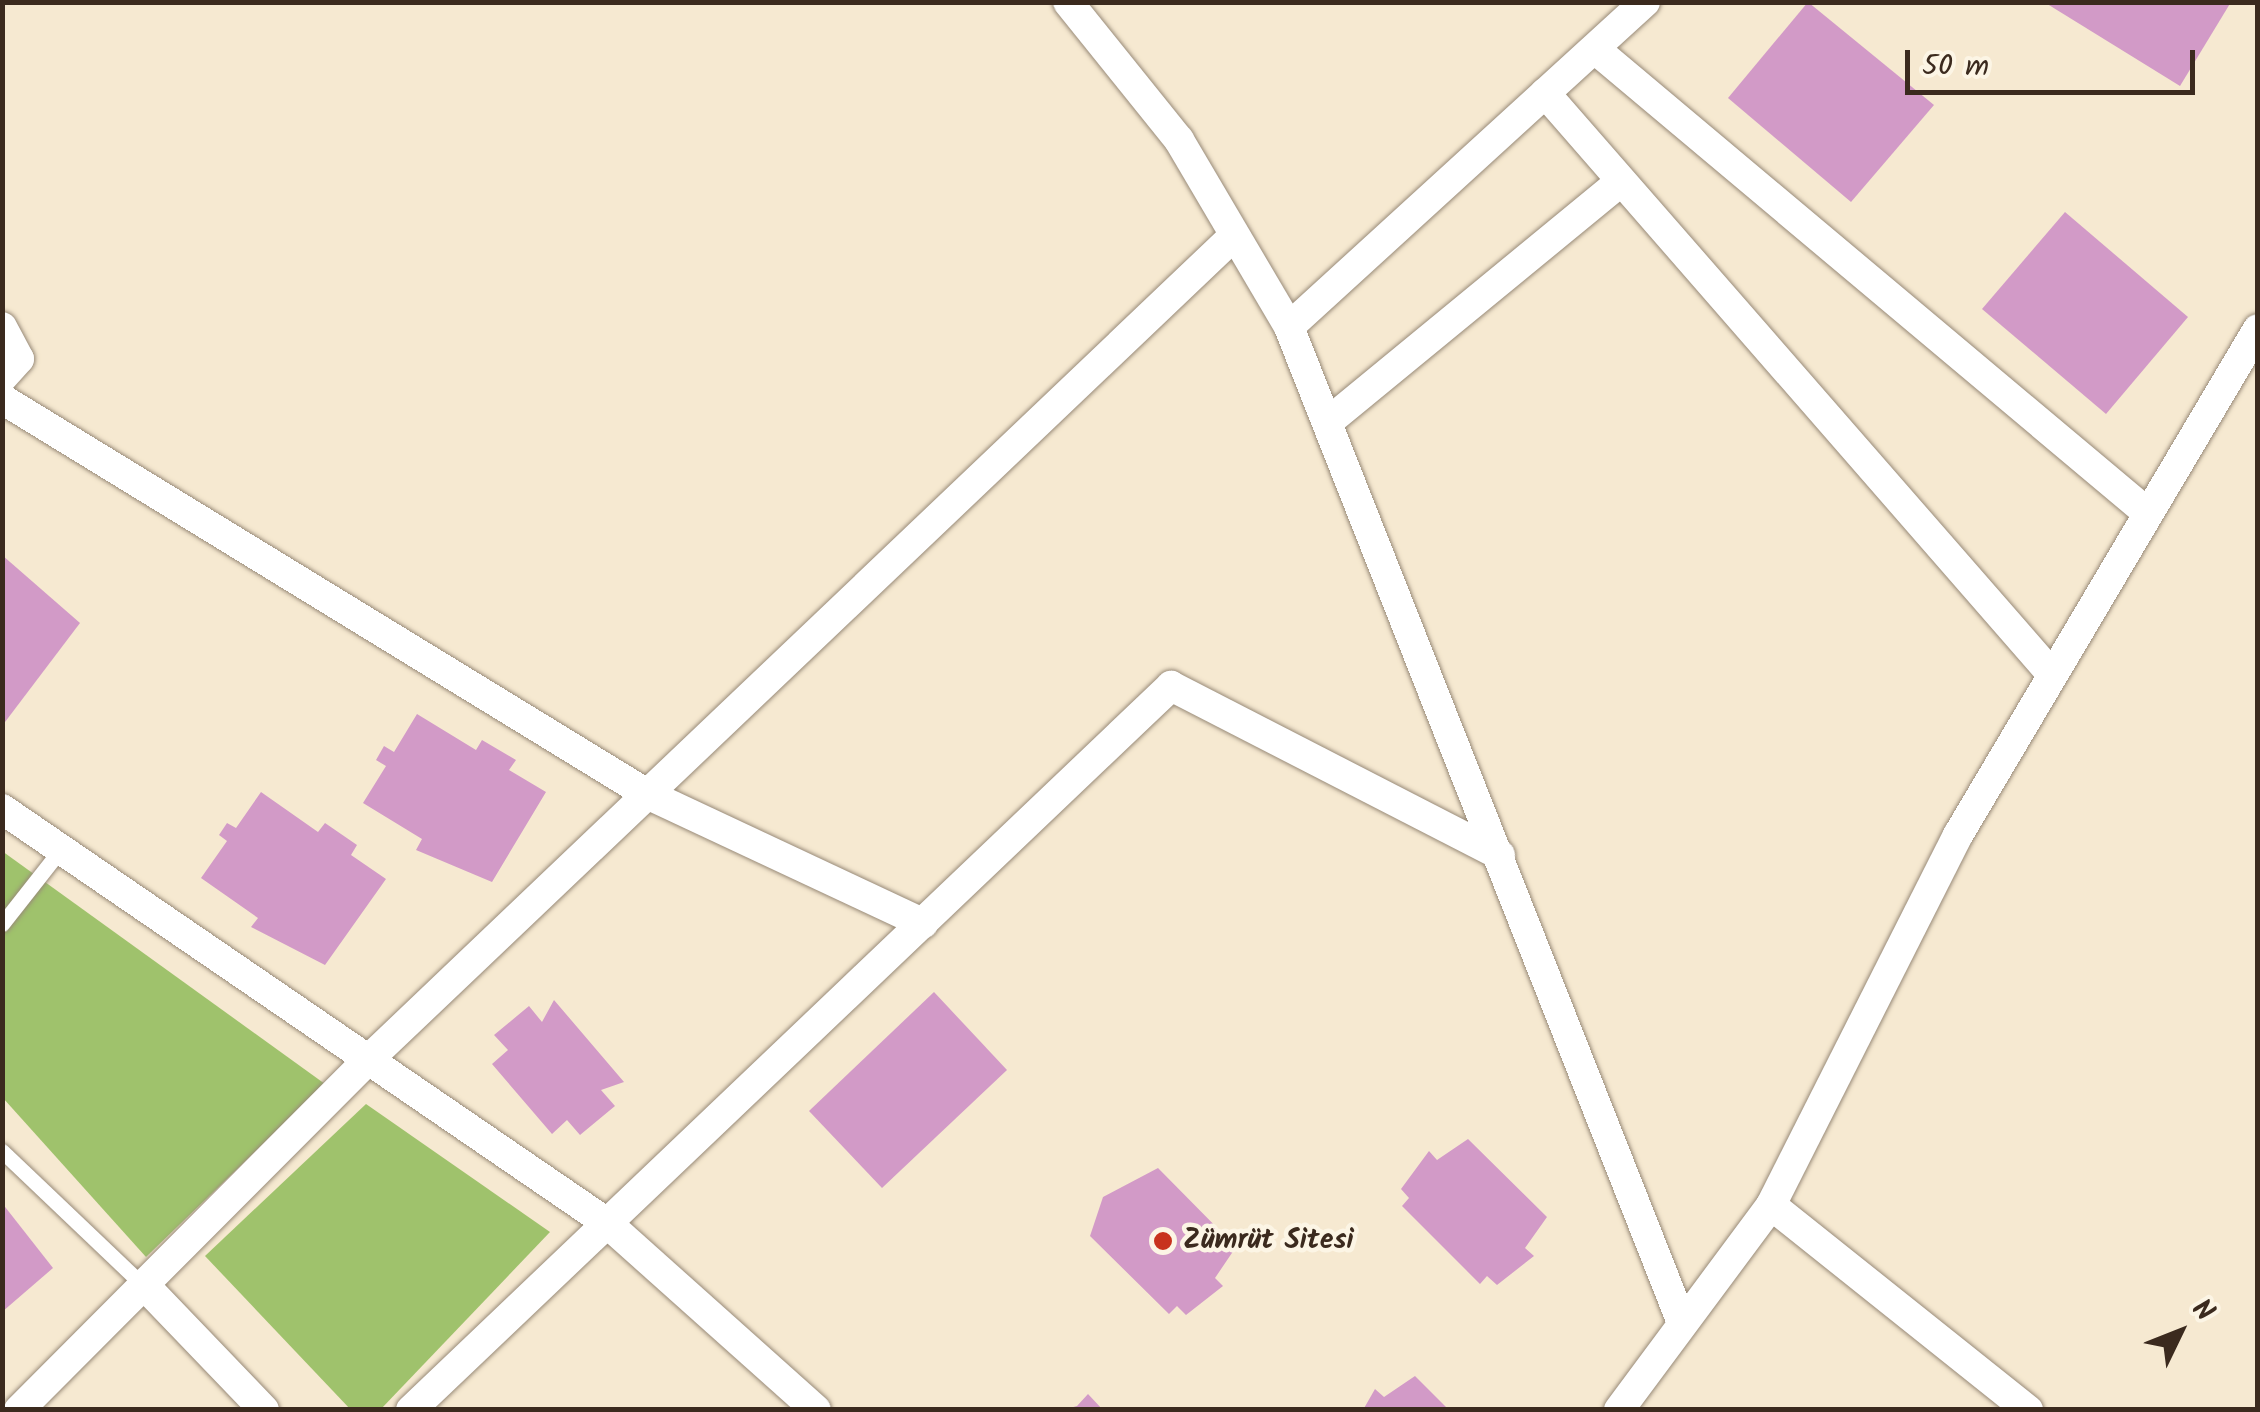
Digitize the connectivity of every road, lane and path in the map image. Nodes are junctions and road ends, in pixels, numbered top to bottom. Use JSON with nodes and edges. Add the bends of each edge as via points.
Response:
{"nodes":[{"id":1,"x":1068,"y":2,"type":"edge"},
{"id":2,"x":1645,"y":2,"type":"edge"},
{"id":3,"x":1594,"y":48,"type":"junction"},
{"id":4,"x":1545,"y":94,"type":"junction"},
{"id":5,"x":1621,"y":181,"type":"junction"},
{"id":6,"x":1234,"y":236,"type":"junction"},
{"id":7,"x":1289,"y":326,"type":"junction"},
{"id":8,"x":2,"y":327,"type":"edge"},
{"id":9,"x":2258,"y":329,"type":"edge"},
{"id":10,"x":2,"y":378,"type":"edge"},
{"id":11,"x":2,"y":398,"type":"edge"},
{"id":12,"x":1328,"y":422,"type":"junction"},
{"id":13,"x":2144,"y":510,"type":"junction"},
{"id":14,"x":2050,"y":672,"type":"junction"},
{"id":15,"x":647,"y":794,"type":"junction"},
{"id":16,"x":2,"y":809,"type":"edge"},
{"id":17,"x":61,"y":849,"type":"junction"},
{"id":18,"x":1500,"y":855,"type":"junction"},
{"id":19,"x":922,"y":923,"type":"junction"},
{"id":20,"x":2,"y":924,"type":"edge"},
{"id":21,"x":368,"y":1060,"type":"junction"},
{"id":22,"x":2,"y":1150,"type":"edge"},
{"id":23,"x":1772,"y":1205,"type":"junction"},
{"id":24,"x":607,"y":1223,"type":"junction"},
{"id":25,"x":146,"y":1288,"type":"junction"},
{"id":26,"x":1681,"y":1320,"type":"junction"},
{"id":27,"x":19,"y":1410,"type":"edge"},
{"id":28,"x":264,"y":1410,"type":"edge"},
{"id":29,"x":411,"y":1410,"type":"edge"},
{"id":30,"x":816,"y":1410,"type":"edge"},
{"id":31,"x":1619,"y":1410,"type":"edge"},
{"id":32,"x":2028,"y":1410,"type":"edge"}],
"edges":[{"from":1,"to":6,"type":"street","via":[[1179,140]]},
{"from":2,"to":3,"type":"street"},
{"from":3,"to":4,"type":"street"},
{"from":3,"to":13,"type":"street"},
{"from":4,"to":5,"type":"street"},
{"from":4,"to":7,"type":"street"},
{"from":5,"to":12,"type":"street"},
{"from":5,"to":14,"type":"street"},
{"from":6,"to":7,"type":"street"},
{"from":6,"to":15,"type":"street"},
{"from":7,"to":12,"type":"street"},
{"from":8,"to":10,"type":"street","via":[[19,359]]},
{"from":9,"to":13,"type":"street"},
{"from":11,"to":15,"type":"street"},
{"from":12,"to":18,"type":"street"},
{"from":13,"to":14,"type":"street"},
{"from":14,"to":23,"type":"street"},
{"from":15,"to":19,"type":"street"},
{"from":15,"to":21,"type":"street"},
{"from":16,"to":17,"type":"street"},
{"from":17,"to":20,"type":"lane"},
{"from":17,"to":21,"type":"street"},
{"from":18,"to":19,"type":"street","via":[[1171,686]]},
{"from":18,"to":26,"type":"street"},
{"from":19,"to":24,"type":"street"},
{"from":21,"to":24,"type":"street"},
{"from":21,"to":25,"type":"street"},
{"from":22,"to":25,"type":"lane"},
{"from":23,"to":26,"type":"street"},
{"from":23,"to":32,"type":"street"},
{"from":24,"to":29,"type":"street"},
{"from":24,"to":30,"type":"street"},
{"from":25,"to":27,"type":"street"},
{"from":25,"to":28,"type":"street"},
{"from":26,"to":31,"type":"street"}]}
